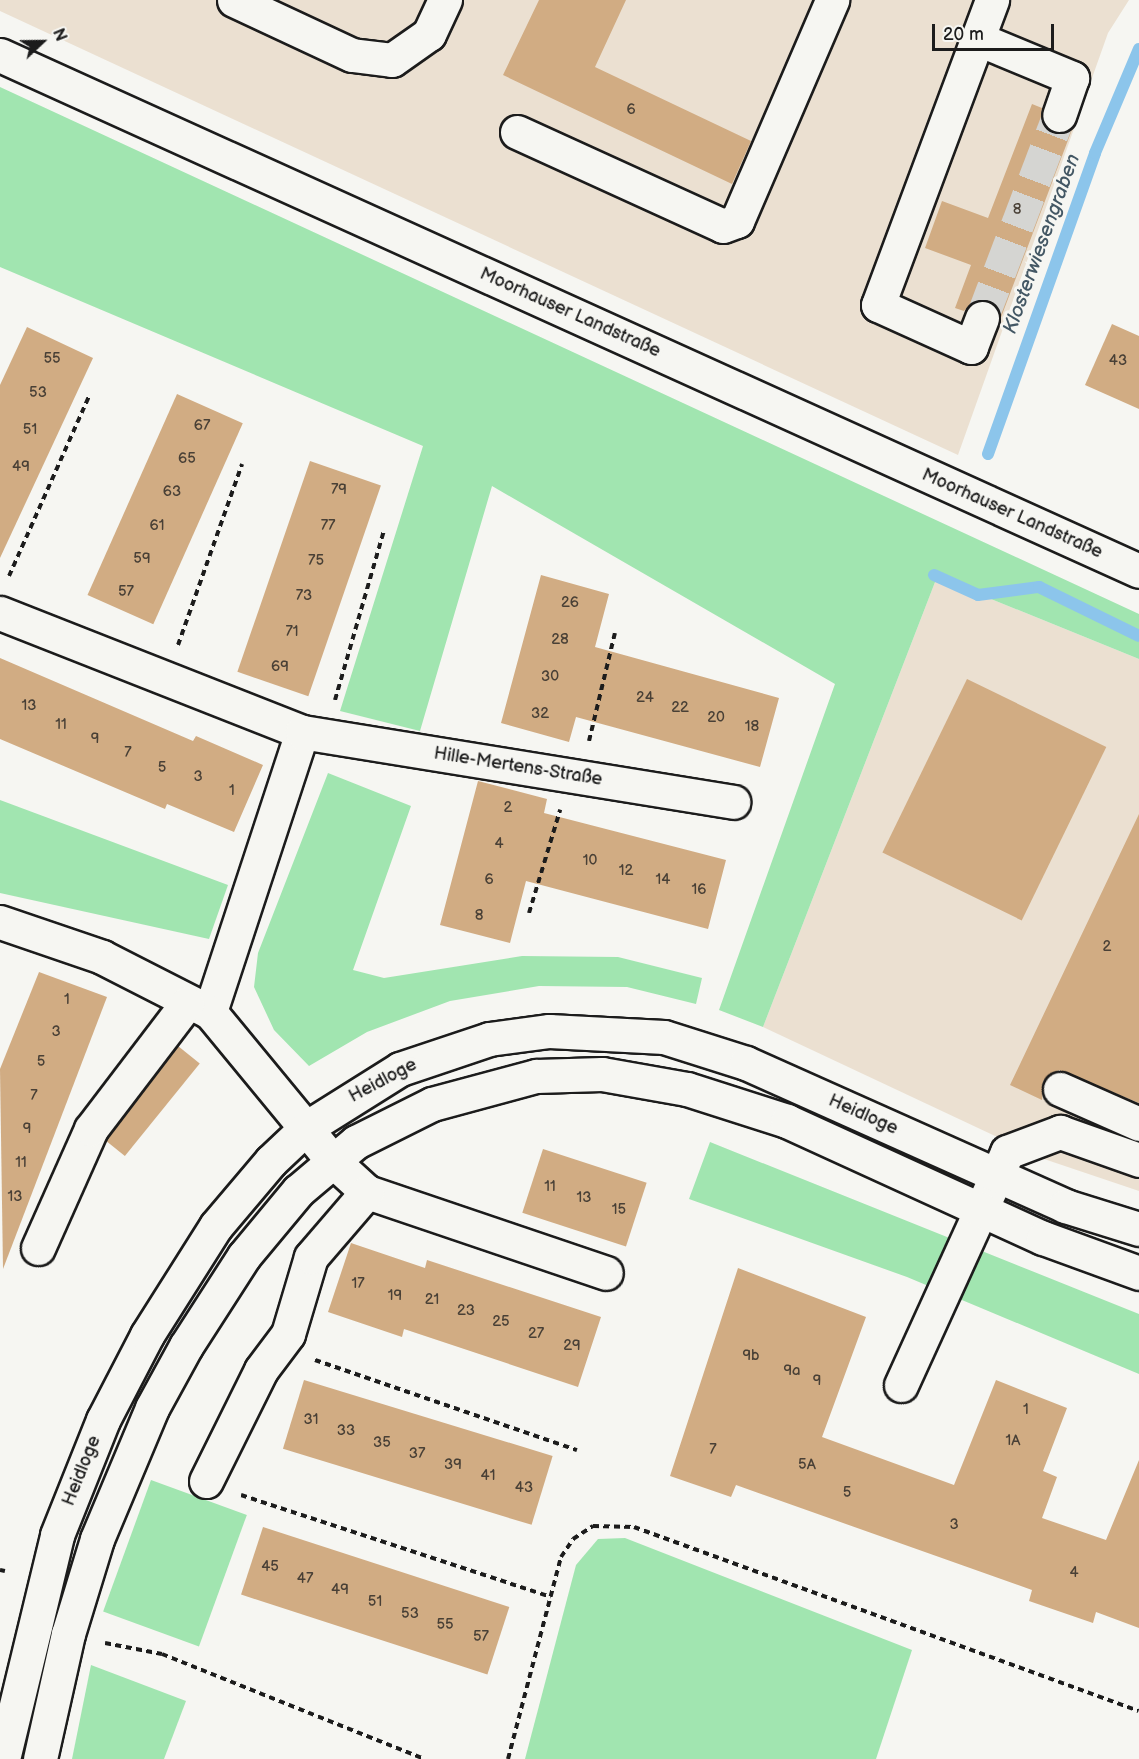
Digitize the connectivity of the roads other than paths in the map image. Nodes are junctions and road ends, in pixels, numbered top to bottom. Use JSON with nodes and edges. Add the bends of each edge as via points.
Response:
{"nodes":[{"id":1,"x":234,"y":0,"type":"edge"},
{"id":2,"x":445,"y":0,"type":"edge"},
{"id":3,"x":832,"y":0,"type":"edge"},
{"id":4,"x":992,"y":0,"type":"edge"},
{"id":5,"x":978,"y":39,"type":"junction"},
{"id":6,"x":0,"y":56,"type":"edge"},
{"id":7,"x":1059,"y":115,"type":"tunnel mouth"},
{"id":8,"x":517,"y":132,"type":"dead end"},
{"id":9,"x":982,"y":318,"type":"tunnel mouth"},
{"id":10,"x":1139,"y":571,"type":"edge"},
{"id":11,"x":2,"y":599,"type":"edge"},
{"id":12,"x":314,"y":734,"type":"junction"},
{"id":13,"x":733,"y":802,"type":"dead end"},
{"id":14,"x":0,"y":922,"type":"edge"},
{"id":15,"x":198,"y":1007,"type":"junction"},
{"id":16,"x":1060,"y":1089,"type":"dead end"},
{"id":17,"x":1139,"y":1124,"type":"edge"},
{"id":18,"x":306,"y":1128,"type":"junction"},
{"id":19,"x":332,"y":1160,"type":"junction"},
{"id":20,"x":1139,"y":1160,"type":"edge"},
{"id":21,"x":999,"y":1176,"type":"junction"},
{"id":22,"x":367,"y":1192,"type":"junction"},
{"id":23,"x":981,"y":1210,"type":"junction"},
{"id":24,"x":1139,"y":1229,"type":"edge"},
{"id":25,"x":38,"y":1248,"type":"dead end"},
{"id":26,"x":1139,"y":1272,"type":"edge"},
{"id":27,"x":606,"y":1273,"type":"dead end"},
{"id":28,"x":900,"y":1385,"type":"dead end"},
{"id":29,"x":206,"y":1481,"type":"road end"},
{"id":30,"x":3,"y":1759,"type":"edge"},
{"id":31,"x":40,"y":1759,"type":"edge"}],
"edges":[{"from":1,"to":2,"type":"street","via":[[352,55],[392,60],[429,34]]},
{"from":3,"to":8,"type":"street","via":[[737,221],[723,226]]},
{"from":4,"to":5,"type":"street"},
{"from":5,"to":7,"type":"street","via":[[1072,78]]},
{"from":5,"to":9,"type":"street","via":[[878,305],[971,347]]},
{"from":6,"to":10,"type":"street","name":"Moorhauser Landstraße"},
{"from":11,"to":12,"type":"street","name":"Hille-Mertens-Straße","via":[[166,678]]},
{"from":12,"to":13,"type":"street","name":"Hille-Mertens-Straße"},
{"from":12,"to":15,"type":"street"},
{"from":14,"to":15,"type":"street","via":[[102,957]]},
{"from":15,"to":18,"type":"street"},
{"from":15,"to":25,"type":"street","via":[[91,1129]]},
{"from":16,"to":17,"type":"street"},
{"from":18,"to":19,"type":"street"},
{"from":18,"to":21,"type":"street","name":"Heidloge","via":[[372,1083],[456,1049],[549,1030],[609,1031],[664,1038],[746,1062]]},
{"from":18,"to":30,"type":"street","name":"Heidloge","via":[[216,1226],[147,1335],[103,1420],[54,1544]]},
{"from":19,"to":22,"type":"street"},
{"from":19,"to":23,"type":"street","name":"Heidloge","via":[[390,1122],[470,1090],[536,1076],[602,1074],[718,1096],[787,1120]]},
{"from":19,"to":31,"type":"street","name":"Heidloge","via":[[244,1256],[152,1408],[81,1588]]},
{"from":20,"to":21,"type":"street","via":[[1060,1132],[1007,1152]]},
{"from":21,"to":23,"type":"street"},
{"from":21,"to":24,"type":"street","name":"Heidloge","via":[[1065,1206]]},
{"from":22,"to":27,"type":"street"},
{"from":22,"to":29,"type":"street","via":[[311,1257],[288,1334],[261,1370]]},
{"from":23,"to":26,"type":"street","name":"Heidloge"},
{"from":23,"to":28,"type":"street"}]}
